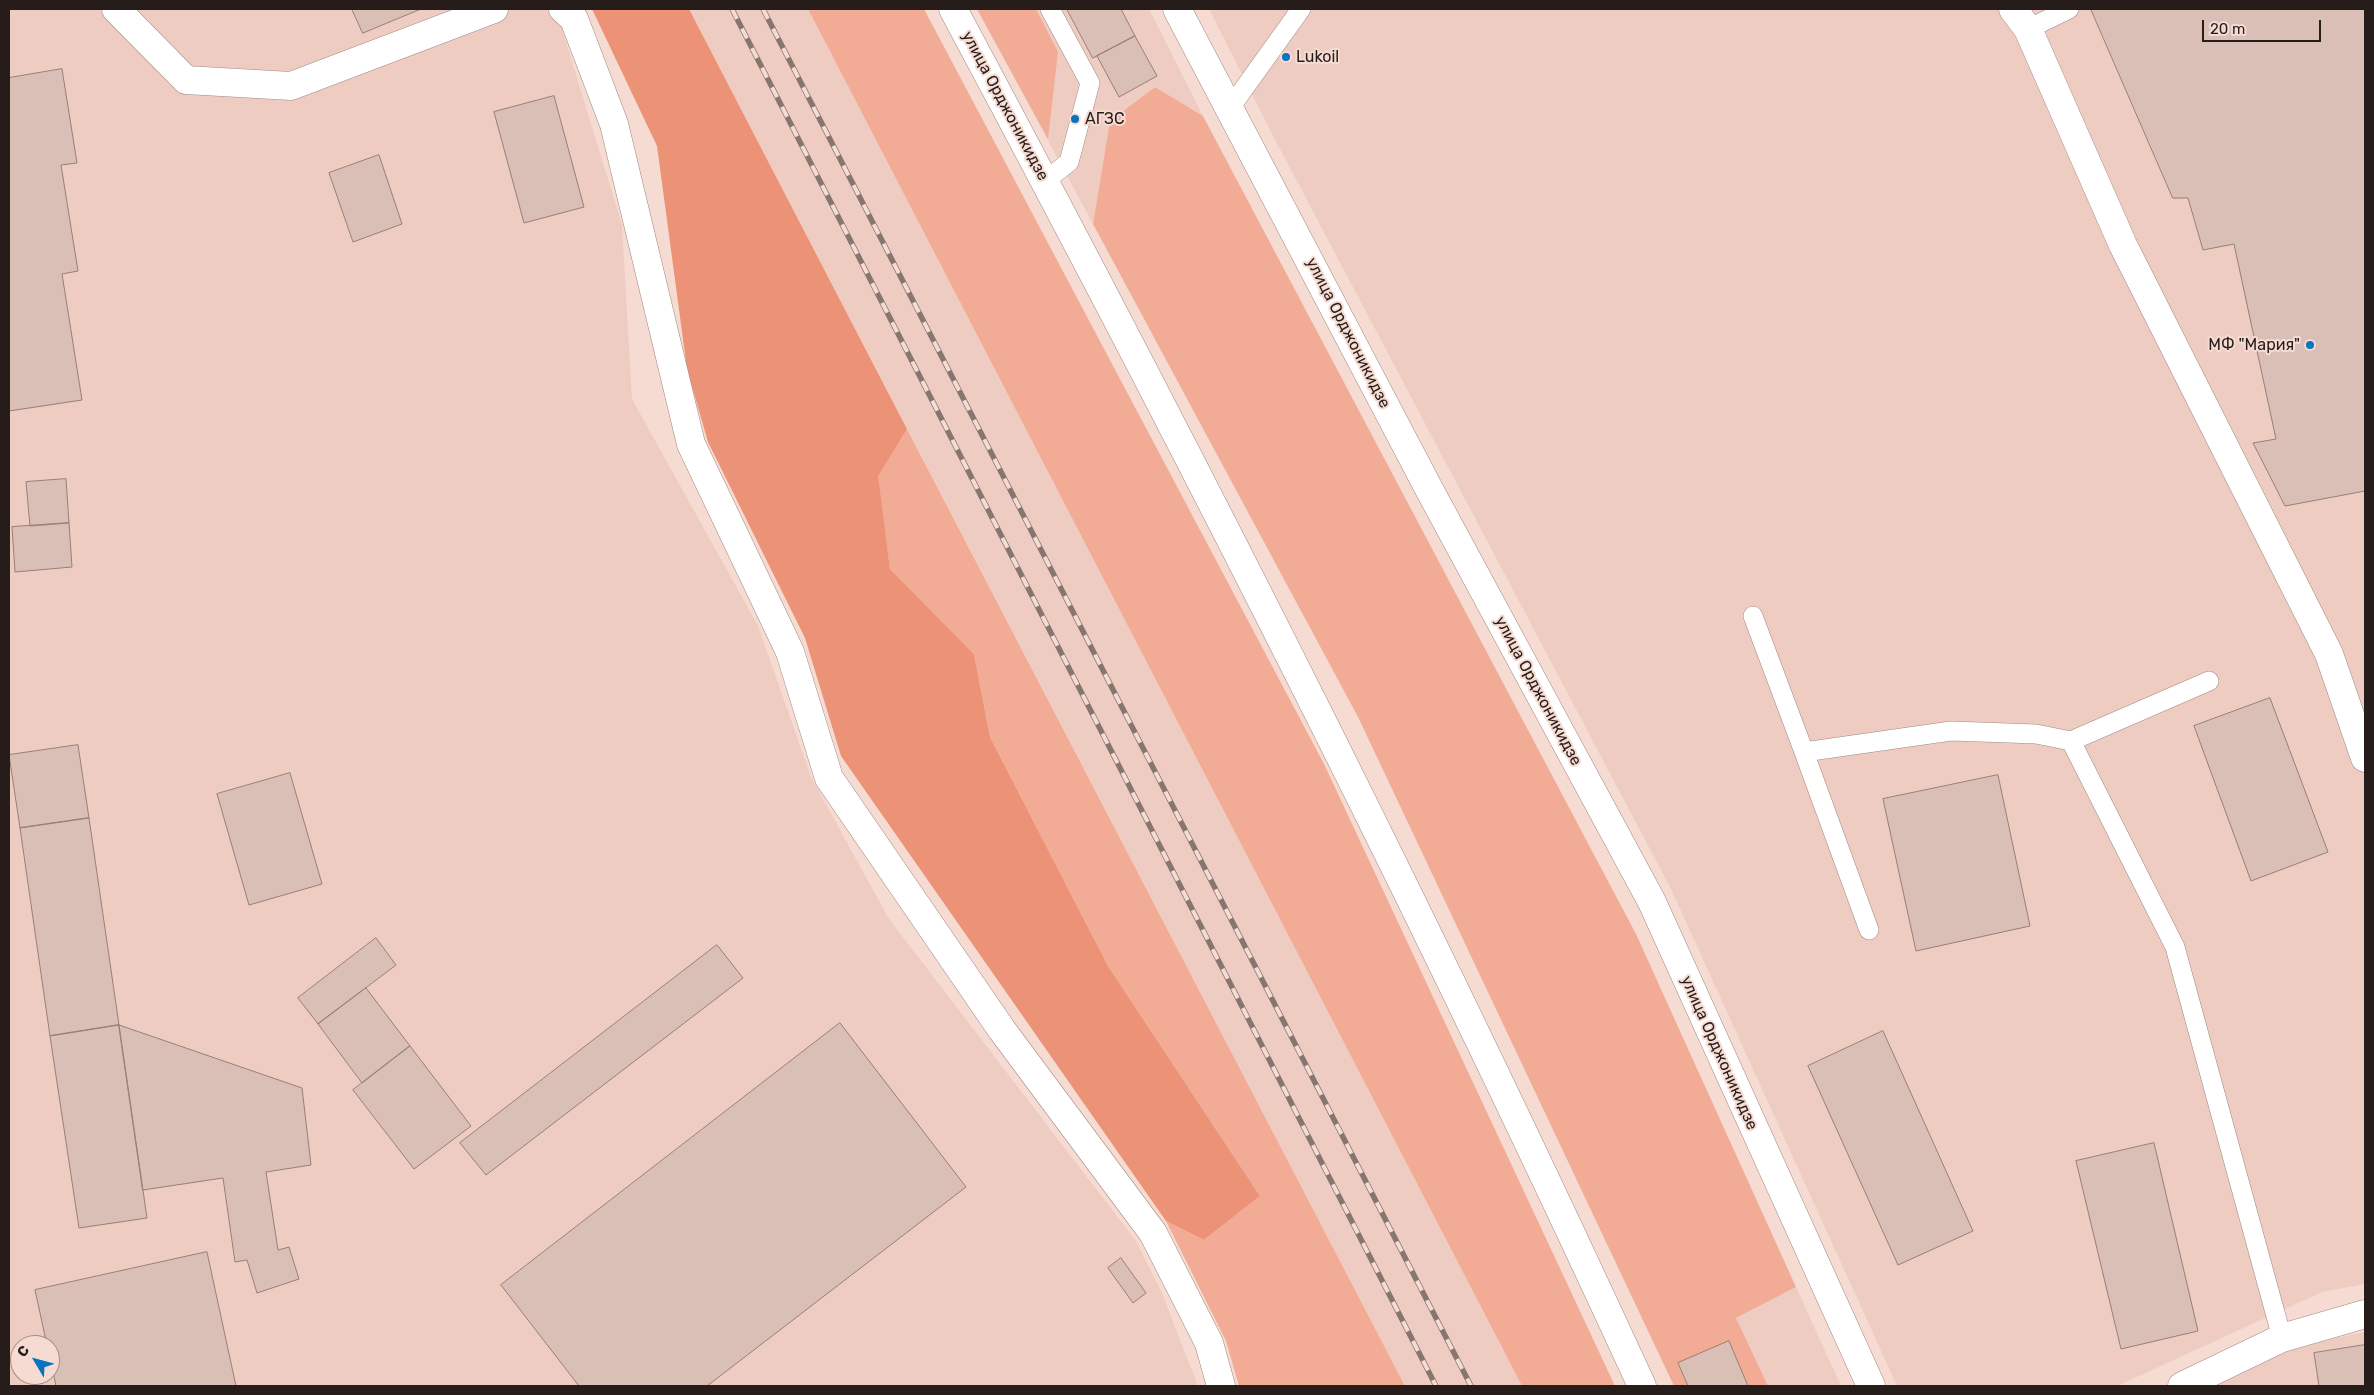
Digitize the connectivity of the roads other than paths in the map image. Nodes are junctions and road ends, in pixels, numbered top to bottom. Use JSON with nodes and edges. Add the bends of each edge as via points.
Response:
{"nodes":[{"id":1,"x":116,"y":9,"type":"edge"},
{"id":2,"x":494,"y":9,"type":"edge"},
{"id":3,"x":563,"y":9,"type":"edge"},
{"id":4,"x":953,"y":9,"type":"edge"},
{"id":5,"x":1050,"y":9,"type":"edge"},
{"id":6,"x":1178,"y":9,"type":"edge"},
{"id":7,"x":1301,"y":9,"type":"edge"},
{"id":8,"x":2070,"y":9,"type":"edge"},
{"id":9,"x":2020,"y":19,"type":"edge"},
{"id":10,"x":1230,"y":108,"type":"junction"},
{"id":11,"x":1045,"y":181,"type":"junction"},
{"id":12,"x":1753,"y":616,"type":"dead end"},
{"id":13,"x":2209,"y":681,"type":"dead end"},
{"id":14,"x":2071,"y":741,"type":"junction"},
{"id":15,"x":1804,"y":752,"type":"junction"},
{"id":16,"x":2365,"y":758,"type":"edge"},
{"id":17,"x":1869,"y":930,"type":"dead end"},
{"id":18,"x":2365,"y":1314,"type":"edge"},
{"id":19,"x":2282,"y":1338,"type":"junction"},
{"id":20,"x":1221,"y":1386,"type":"edge"},
{"id":21,"x":1642,"y":1386,"type":"edge"},
{"id":22,"x":1871,"y":1386,"type":"edge"},
{"id":23,"x":2182,"y":1386,"type":"edge"}],
"edges":[{"from":1,"to":2,"type":"main road","via":[[186,80],[291,86]]},
{"from":3,"to":20,"type":"main road","via":[[574,19],[614,124],[691,444],[790,652],[829,778],[1002,1030],[1153,1233],[1209,1343]]},
{"from":4,"to":11,"type":"main road","name":"улица Орджоникидзе"},
{"from":5,"to":11,"type":"lane","via":[[1090,83],[1069,162]]},
{"from":6,"to":10,"type":"main road","name":"улица Орджоникидзе"},
{"from":7,"to":10,"type":"lane"},
{"from":8,"to":9,"type":"lane"},
{"from":9,"to":16,"type":"main road","via":[[2123,244],[2329,654]]},
{"from":10,"to":22,"type":"main road","name":"улица Орджоникидзе","via":[[1434,498],[1652,902]]},
{"from":11,"to":21,"type":"main road","name":"улица Орджоникидзе","via":[[1340,755]]},
{"from":12,"to":15,"type":"lane"},
{"from":13,"to":14,"type":"lane"},
{"from":14,"to":15,"type":"lane","via":[[2036,734],[1951,731]]},
{"from":14,"to":19,"type":"lane","via":[[2175,947]]},
{"from":15,"to":17,"type":"lane"},
{"from":18,"to":19,"type":"main road"},
{"from":19,"to":23,"type":"main road"}]}
